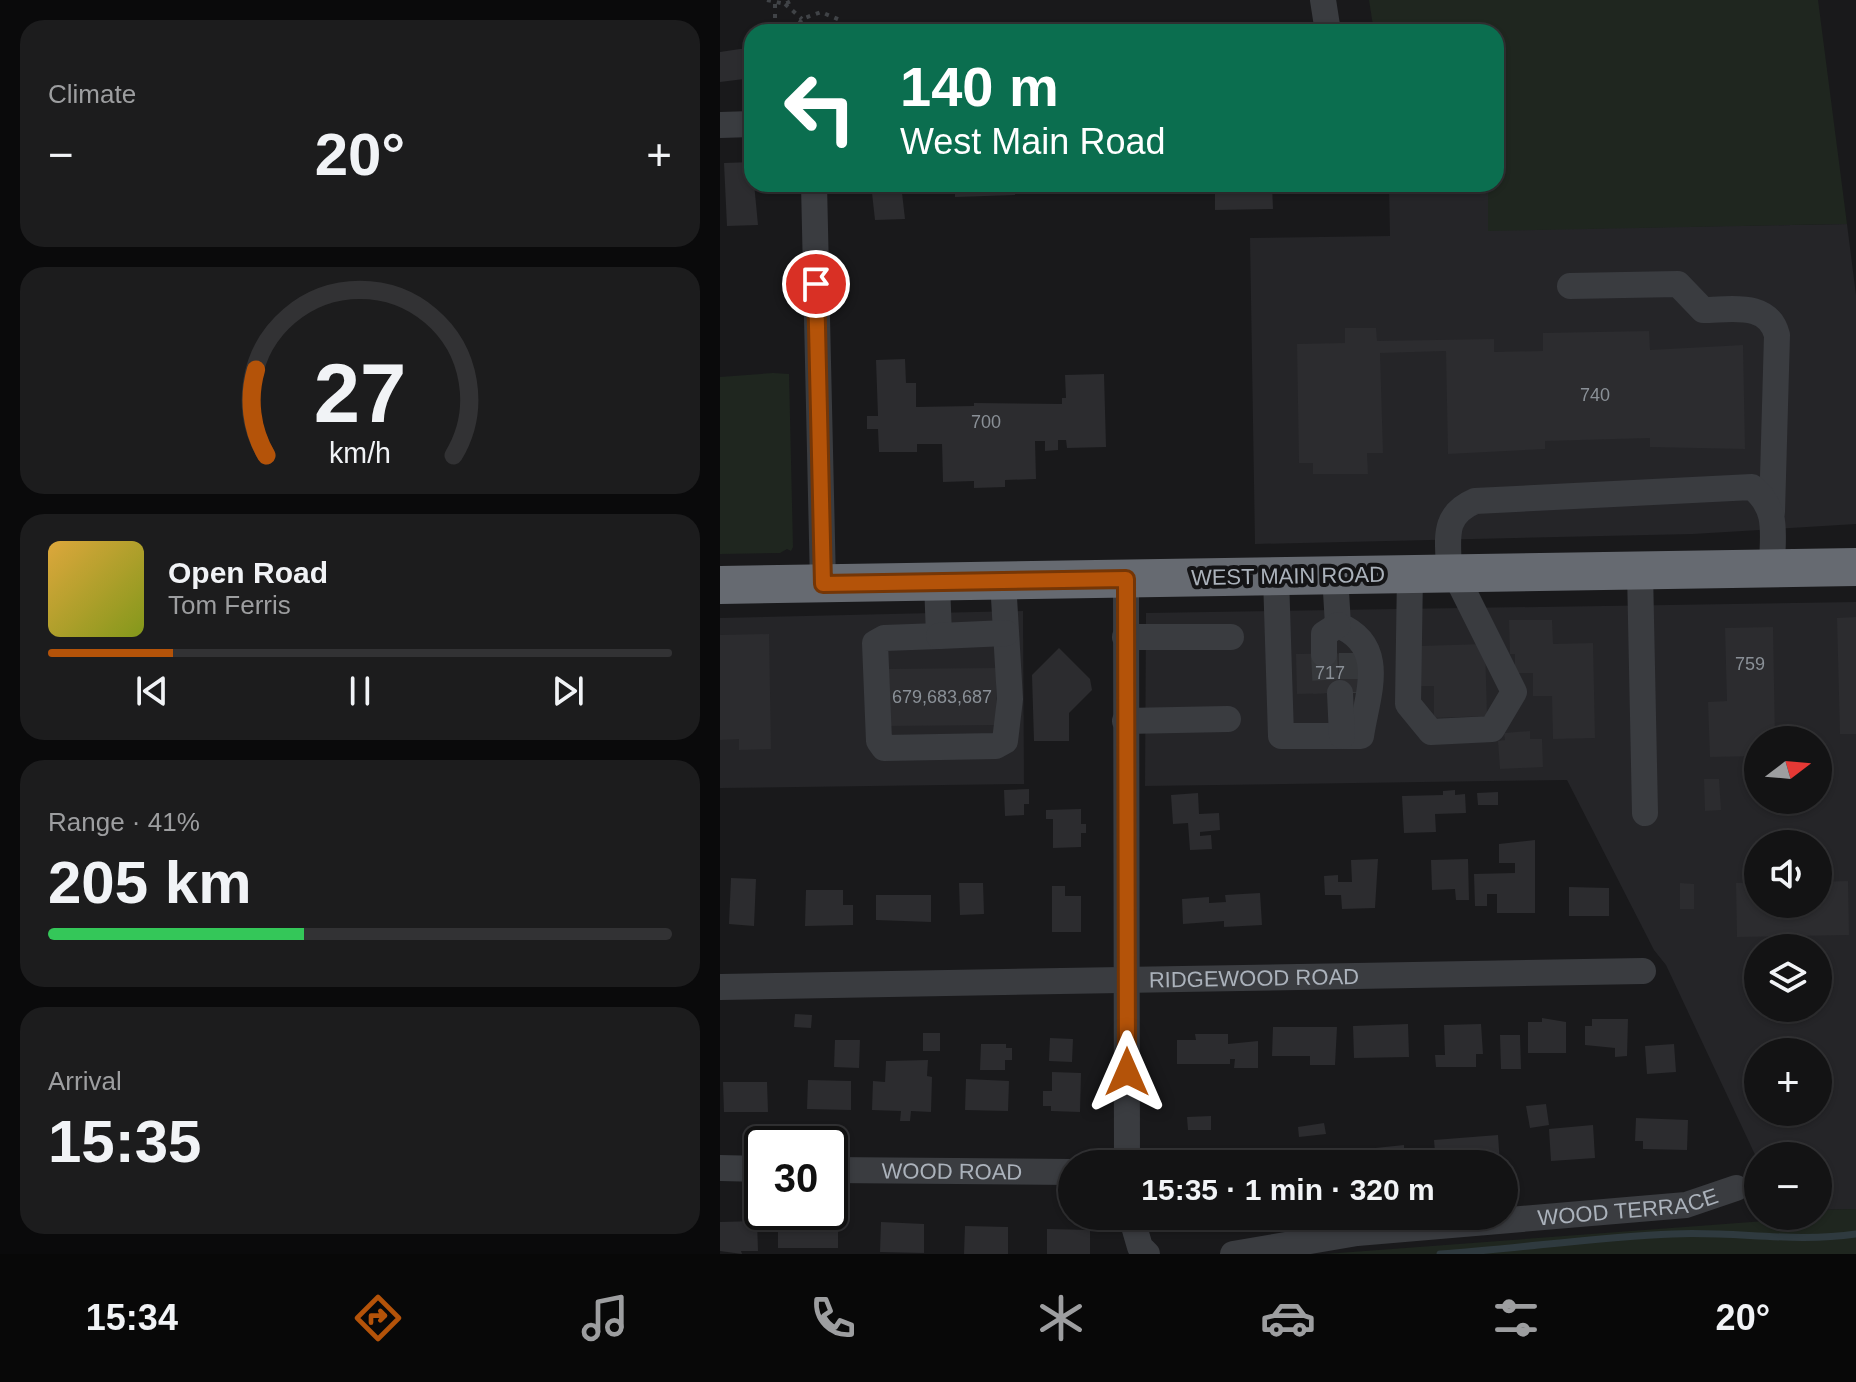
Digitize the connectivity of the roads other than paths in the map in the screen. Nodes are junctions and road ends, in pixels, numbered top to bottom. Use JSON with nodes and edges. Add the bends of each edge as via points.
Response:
{"nodes":[{"id":1,"x":1323,"y":0,"type":"edge"},
{"id":2,"x":1327,"y":24,"type":"edge"},
{"id":3,"x":744,"y":124,"type":"edge"},
{"id":4,"x":720,"y":125,"type":"edge"},
{"id":5,"x":814,"y":192,"type":"edge"},
{"id":6,"x":1570,"y":286,"type":"dead end"},
{"id":7,"x":1772,"y":512,"type":"junction"},
{"id":8,"x":1856,"y":567,"type":"edge"},
{"id":9,"x":1772,"y":569,"type":"junction"},
{"id":10,"x":1640,"y":571,"type":"junction"},
{"id":11,"x":1410,"y":574,"type":"junction"},
{"id":12,"x":1452,"y":574,"type":"junction"},
{"id":13,"x":1335,"y":575,"type":"junction"},
{"id":14,"x":1276,"y":577,"type":"junction"},
{"id":15,"x":1126,"y":579,"type":"junction"},
{"id":16,"x":1003,"y":581,"type":"junction"},
{"id":17,"x":937,"y":582,"type":"junction"},
{"id":18,"x":823,"y":584,"type":"junction"},
{"id":19,"x":720,"y":585,"type":"edge"},
{"id":20,"x":1006,"y":633,"type":"junction"},
{"id":21,"x":939,"y":636,"type":"junction"},
{"id":22,"x":1125,"y":637,"type":"junction"},
{"id":23,"x":1231,"y":637,"type":"dead end"},
{"id":24,"x":1339,"y":693,"type":"tunnel mouth"},
{"id":25,"x":1228,"y":719,"type":"dead end"},
{"id":26,"x":1125,"y":721,"type":"junction"},
{"id":27,"x":1341,"y":736,"type":"junction"},
{"id":28,"x":1645,"y":813,"type":"dead end"},
{"id":29,"x":1643,"y":971,"type":"dead end"},
{"id":30,"x":1126,"y":981,"type":"junction"},
{"id":31,"x":720,"y":987,"type":"edge"},
{"id":32,"x":1127,"y":1150,"type":"edge"},
{"id":33,"x":720,"y":1168,"type":"edge"},
{"id":34,"x":744,"y":1169,"type":"edge"},
{"id":35,"x":848,"y":1170,"type":"edge"},
{"id":36,"x":1058,"y":1172,"type":"edge"},
{"id":37,"x":1736,"y":1188,"type":"dead end"},
{"id":38,"x":1135,"y":1230,"type":"edge"},
{"id":39,"x":1147,"y":1254,"type":"edge"},
{"id":40,"x":1233,"y":1254,"type":"edge"}],
"edges":[{"from":1,"to":2,"type":"street"},
{"from":3,"to":4,"type":"street"},
{"from":5,"to":18,"type":"street"},
{"from":6,"to":7,"type":"street","via":[[1678,284],[1703,310],[1758,311],[1768,316],[1777,335]]},
{"from":7,"to":9,"type":"street"},
{"from":7,"to":12,"type":"street","via":[[1767,499],[1752,487],[1475,501],[1459,508],[1448,525]]},
{"from":8,"to":9,"type":"highway","name":"WEST MAIN ROAD"},
{"from":9,"to":10,"type":"highway","name":"WEST MAIN ROAD"},
{"from":10,"to":12,"type":"highway","name":"WEST MAIN ROAD"},
{"from":10,"to":28,"type":"street"},
{"from":11,"to":12,"type":"highway","name":"WEST MAIN ROAD"},
{"from":11,"to":12,"type":"street","via":[[1408,704],[1431,732],[1492,729],[1514,692]]},
{"from":11,"to":13,"type":"highway","name":"WEST MAIN ROAD"},
{"from":13,"to":14,"type":"highway","name":"WEST MAIN ROAD"},
{"from":13,"to":27,"type":"street","via":[[1340,643],[1367,645],[1369,655],[1370,701],[1361,736]]},
{"from":14,"to":15,"type":"highway","name":"WEST MAIN ROAD"},
{"from":14,"to":27,"type":"street","via":[[1279,731],[1283,738]]},
{"from":15,"to":16,"type":"highway","name":"WEST MAIN ROAD"},
{"from":15,"to":22,"type":"street"},
{"from":16,"to":17,"type":"highway","name":"WEST MAIN ROAD"},
{"from":16,"to":20,"type":"street"},
{"from":17,"to":18,"type":"highway","name":"WEST MAIN ROAD"},
{"from":17,"to":21,"type":"street"},
{"from":18,"to":19,"type":"highway","name":"WEST MAIN ROAD"},
{"from":20,"to":21,"type":"street"},
{"from":20,"to":21,"type":"street","via":[[1010,699],[1005,741],[996,746],[884,748],[879,741],[875,643]]},
{"from":22,"to":23,"type":"street"},
{"from":22,"to":26,"type":"street"},
{"from":24,"to":27,"type":"street"},
{"from":25,"to":26,"type":"street"},
{"from":26,"to":30,"type":"street"},
{"from":29,"to":30,"type":"street","name":"RIDGEWOOD ROAD"},
{"from":30,"to":31,"type":"street","name":"RIDGEWOOD ROAD"},
{"from":30,"to":32,"type":"street"},
{"from":33,"to":34,"type":"street"},
{"from":35,"to":36,"type":"street","name":"WOOD ROAD"},
{"from":37,"to":40,"type":"street","name":"WOOD TERRACE","via":[[1686,1205],[1357,1233]]},
{"from":38,"to":39,"type":"street"}]}
